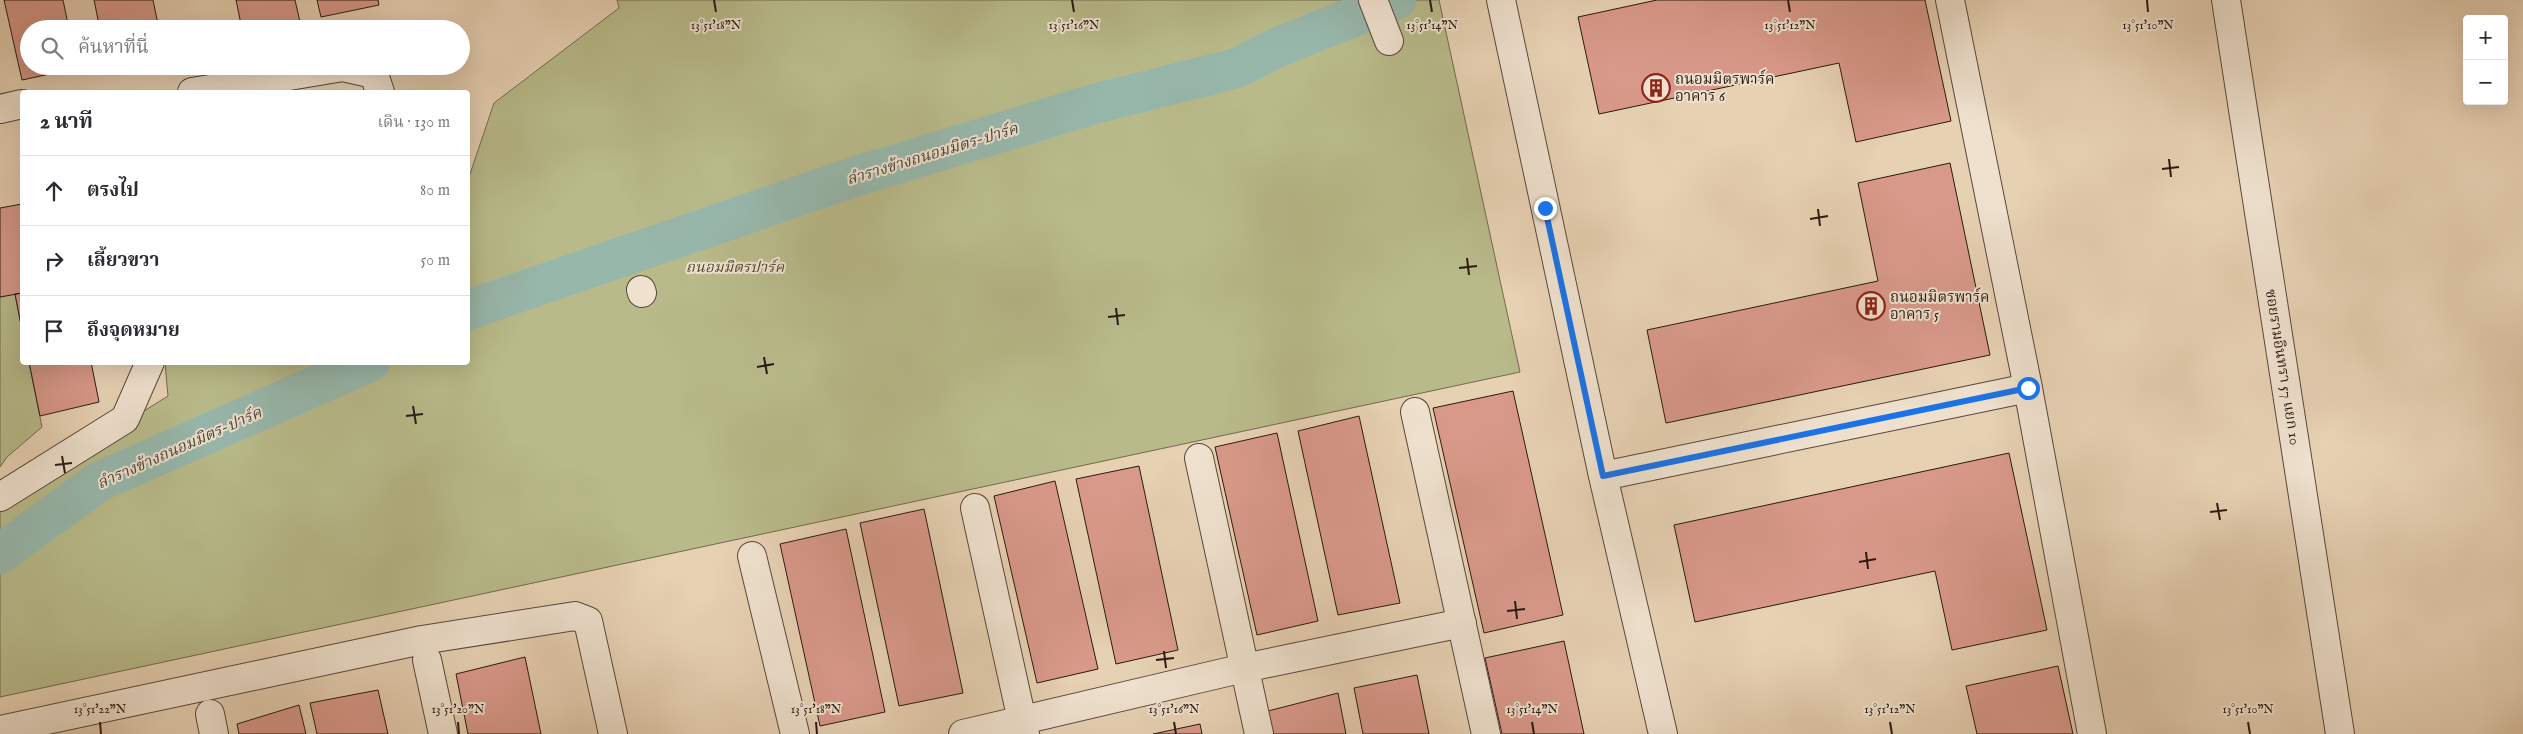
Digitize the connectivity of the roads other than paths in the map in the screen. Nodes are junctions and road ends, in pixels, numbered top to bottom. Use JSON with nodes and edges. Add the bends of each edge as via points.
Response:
{"nodes":[{"id":1,"x":1373,"y":0,"type":"edge"},
{"id":2,"x":1501,"y":0,"type":"edge"},
{"id":3,"x":1950,"y":0,"type":"edge"},
{"id":4,"x":2226,"y":0,"type":"edge"},
{"id":5,"x":1389,"y":41,"type":"dead end"},
{"id":6,"x":295,"y":75,"type":"edge"},
{"id":7,"x":374,"y":75,"type":"edge"},
{"id":8,"x":204,"y":90,"type":"edge"},
{"id":9,"x":379,"y":90,"type":"edge"},
{"id":10,"x":20,"y":104,"type":"edge"},
{"id":11,"x":0,"y":109,"type":"edge"},
{"id":12,"x":149,"y":365,"type":"edge"},
{"id":13,"x":2028,"y":388,"type":"junction"},
{"id":14,"x":1415,"y":412,"type":"dead end"},
{"id":15,"x":1199,"y":458,"type":"dead end"},
{"id":16,"x":1603,"y":476,"type":"junction"},
{"id":17,"x":0,"y":497,"type":"edge"},
{"id":18,"x":975,"y":508,"type":"dead end"},
{"id":19,"x":752,"y":556,"type":"dead end"},
{"id":20,"x":1462,"y":623,"type":"junction"},
{"id":21,"x":427,"y":660,"type":"dead end"},
{"id":22,"x":1244,"y":668,"type":"junction"},
{"id":23,"x":1023,"y":726,"type":"edge"},
{"id":24,"x":0,"y":730,"type":"edge"},
{"id":25,"x":443,"y":734,"type":"edge"},
{"id":26,"x":613,"y":734,"type":"edge"},
{"id":27,"x":795,"y":734,"type":"edge"},
{"id":28,"x":962,"y":734,"type":"edge"},
{"id":29,"x":1259,"y":734,"type":"edge"},
{"id":30,"x":1486,"y":734,"type":"edge"},
{"id":31,"x":1662,"y":734,"type":"edge"},
{"id":32,"x":2092,"y":734,"type":"edge"},
{"id":33,"x":2340,"y":734,"type":"edge"}],
"edges":[{"from":1,"to":5,"type":"street"},
{"from":2,"to":16,"type":"street"},
{"from":3,"to":13,"type":"street"},
{"from":4,"to":33,"type":"street","name":"ซอยรามอินทรา 57 แยก 10"},
{"from":6,"to":8,"type":"street"},
{"from":7,"to":9,"type":"street"},
{"from":10,"to":11,"type":"street"},
{"from":12,"to":17,"type":"street","via":[[126,419]]},
{"from":13,"to":16,"type":"street"},
{"from":13,"to":32,"type":"street"},
{"from":14,"to":20,"type":"street"},
{"from":15,"to":22,"type":"street"},
{"from":16,"to":31,"type":"street"},
{"from":18,"to":23,"type":"street"},
{"from":19,"to":27,"type":"street"},
{"from":20,"to":22,"type":"street"},
{"from":20,"to":30,"type":"street"},
{"from":21,"to":25,"type":"street"},
{"from":22,"to":23,"type":"street"},
{"from":22,"to":29,"type":"street"},
{"from":23,"to":28,"type":"street"},
{"from":24,"to":26,"type":"street","via":[[422,640],[575,616],[588,621]]}]}
